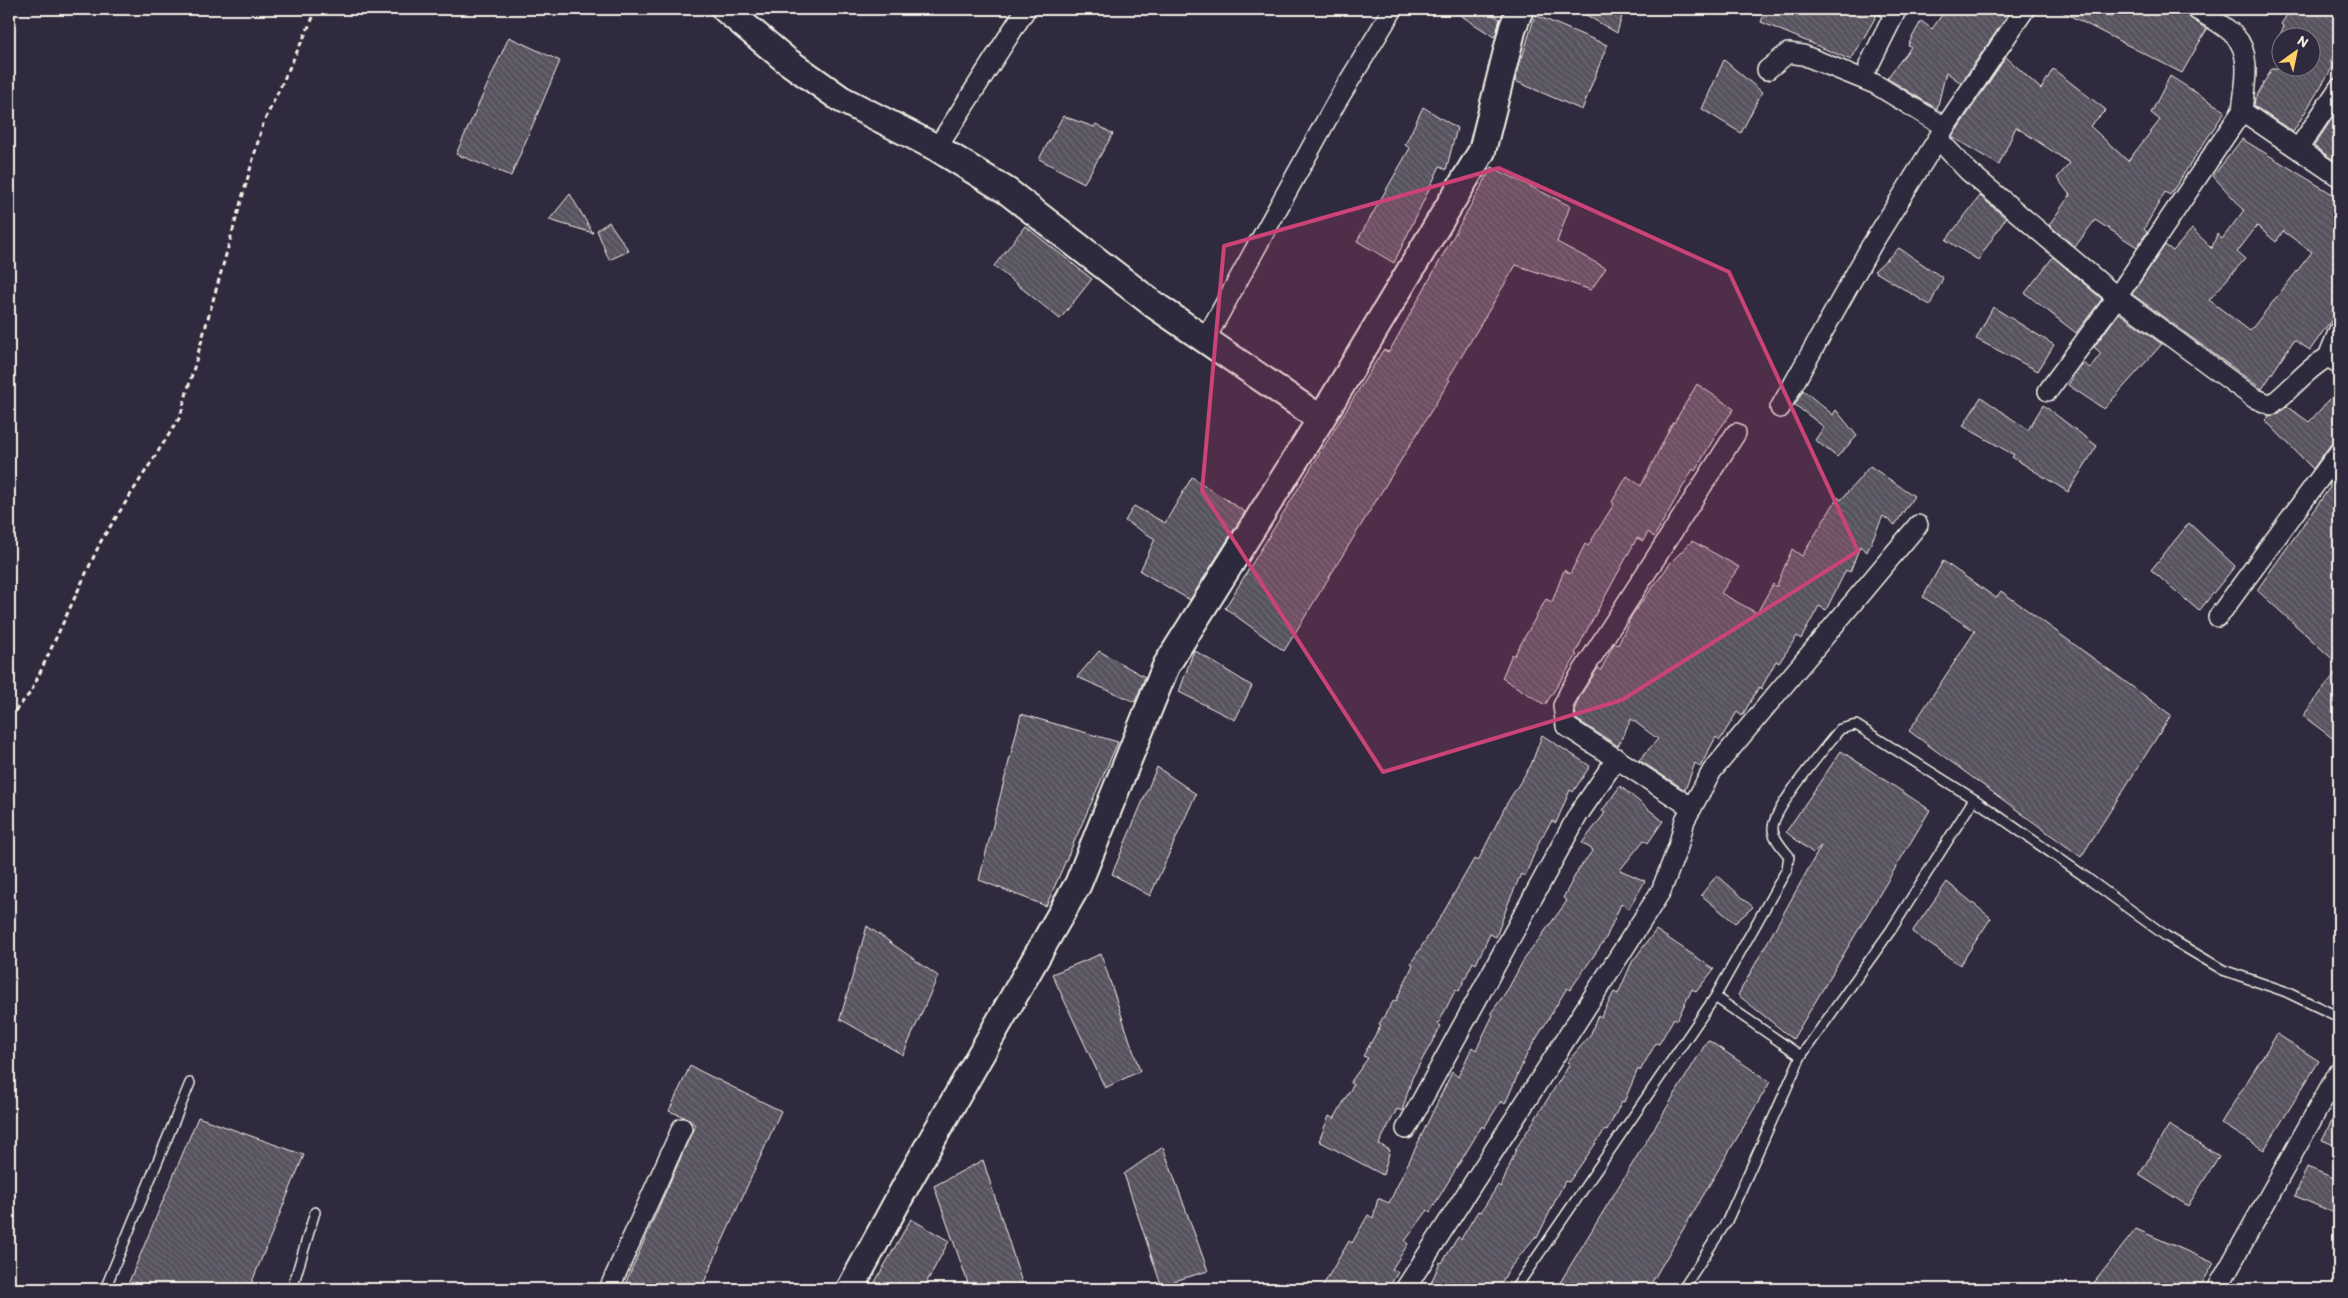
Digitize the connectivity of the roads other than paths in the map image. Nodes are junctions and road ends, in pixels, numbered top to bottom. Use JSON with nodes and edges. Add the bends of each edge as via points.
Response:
{"nodes":[{"id":1,"x":725,"y":9,"type":"edge"},
{"id":2,"x":1026,"y":9,"type":"edge"},
{"id":3,"x":1393,"y":9,"type":"edge"},
{"id":4,"x":1520,"y":9,"type":"edge"},
{"id":5,"x":1888,"y":9,"type":"edge"},
{"id":6,"x":2025,"y":9,"type":"edge"},
{"id":7,"x":2196,"y":9,"type":"edge"},
{"id":8,"x":1869,"y":66,"type":"dead end"},
{"id":9,"x":1767,"y":70,"type":"dead end"},
{"id":10,"x":2339,"y":88,"type":"edge"},
{"id":11,"x":2242,"y":111,"type":"junction"},
{"id":12,"x":1942,"y":133,"type":"junction"},
{"id":13,"x":937,"y":148,"type":"junction"},
{"id":14,"x":2298,"y":149,"type":"junction"},
{"id":15,"x":2339,"y":177,"type":"edge"},
{"id":16,"x":2117,"y":297,"type":"junction"},
{"id":17,"x":2339,"y":330,"type":"edge"},
{"id":18,"x":1205,"y":340,"type":"junction"},
{"id":19,"x":2334,"y":360,"type":"edge"},
{"id":20,"x":2048,"y":391,"type":"dead end"},
{"id":21,"x":1780,"y":408,"type":"dead end"},
{"id":22,"x":1321,"y":419,"type":"junction"},
{"id":23,"x":1736,"y":433,"type":"dead end"},
{"id":24,"x":2339,"y":452,"type":"edge"},
{"id":25,"x":1918,"y":525,"type":"dead end"},
{"id":26,"x":2218,"y":617,"type":"dead end"},
{"id":27,"x":1617,"y":758,"type":"junction"},
{"id":28,"x":1974,"y":799,"type":"junction"},
{"id":29,"x":1692,"y":808,"type":"junction"},
{"id":30,"x":1715,"y":997,"type":"junction"},
{"id":31,"x":2339,"y":1018,"type":"edge"},
{"id":32,"x":1801,"y":1056,"type":"junction"},
{"id":33,"x":2339,"y":1071,"type":"edge"},
{"id":34,"x":190,"y":1083,"type":"dead end"},
{"id":35,"x":682,"y":1128,"type":"dead end"},
{"id":36,"x":1406,"y":1129,"type":"dead end"},
{"id":37,"x":315,"y":1212,"type":"dead end"},
{"id":38,"x":105,"y":1289,"type":"edge"},
{"id":39,"x":292,"y":1289,"type":"edge"},
{"id":40,"x":609,"y":1289,"type":"edge"},
{"id":41,"x":850,"y":1289,"type":"edge"},
{"id":42,"x":1405,"y":1289,"type":"edge"},
{"id":43,"x":1515,"y":1289,"type":"edge"},
{"id":44,"x":1683,"y":1289,"type":"edge"},
{"id":45,"x":2216,"y":1289,"type":"edge"}],
"edges":[{"from":1,"to":13,"type":"street","via":[[786,60],[841,99]]},
{"from":2,"to":13,"type":"street"},
{"from":3,"to":18,"type":"street","via":[[1337,101]]},
{"from":4,"to":22,"type":"street","via":[[1482,151]]},
{"from":5,"to":8,"type":"street","via":[[1895,13]]},
{"from":6,"to":12,"type":"street"},
{"from":7,"to":11,"type":"street","via":[[2234,35],[2243,48],[2246,72]]},
{"from":9,"to":12,"type":"street","via":[[1788,53],[1803,55],[1875,84]]},
{"from":10,"to":14,"type":"street"},
{"from":11,"to":14,"type":"street"},
{"from":11,"to":16,"type":"street"},
{"from":12,"to":16,"type":"street","via":[[1968,171]]},
{"from":12,"to":21,"type":"street","via":[[1871,246]]},
{"from":13,"to":18,"type":"street","via":[[1008,191],[1153,304]]},
{"from":14,"to":15,"type":"street"},
{"from":16,"to":19,"type":"street","via":[[2254,398],[2272,404],[2311,367]]},
{"from":16,"to":20,"type":"street"},
{"from":17,"to":19,"type":"street"},
{"from":18,"to":22,"type":"street"},
{"from":22,"to":41,"type":"street","via":[[1166,666],[1078,884]]},
{"from":23,"to":27,"type":"street","via":[[1563,706],[1566,726]]},
{"from":24,"to":26,"type":"street"},
{"from":25,"to":29,"type":"street","via":[[1712,771]]},
{"from":27,"to":29,"type":"street"},
{"from":27,"to":36,"type":"street","via":[[1578,815]]},
{"from":28,"to":30,"type":"lane","via":[[1856,724],[1840,729],[1778,810],[1773,829],[1789,856],[1787,869]]},
{"from":28,"to":31,"type":"lane","via":[[2174,941],[2223,970],[2284,991]]},
{"from":28,"to":32,"type":"lane","via":[[1891,930]]},
{"from":29,"to":42,"type":"street","via":[[1661,891]]},
{"from":30,"to":32,"type":"lane"},
{"from":30,"to":43,"type":"lane"},
{"from":32,"to":44,"type":"lane","via":[[1727,1221]]},
{"from":33,"to":45,"type":"street"},
{"from":34,"to":38,"type":"lane"},
{"from":35,"to":40,"type":"street"},
{"from":37,"to":39,"type":"lane"}]}
